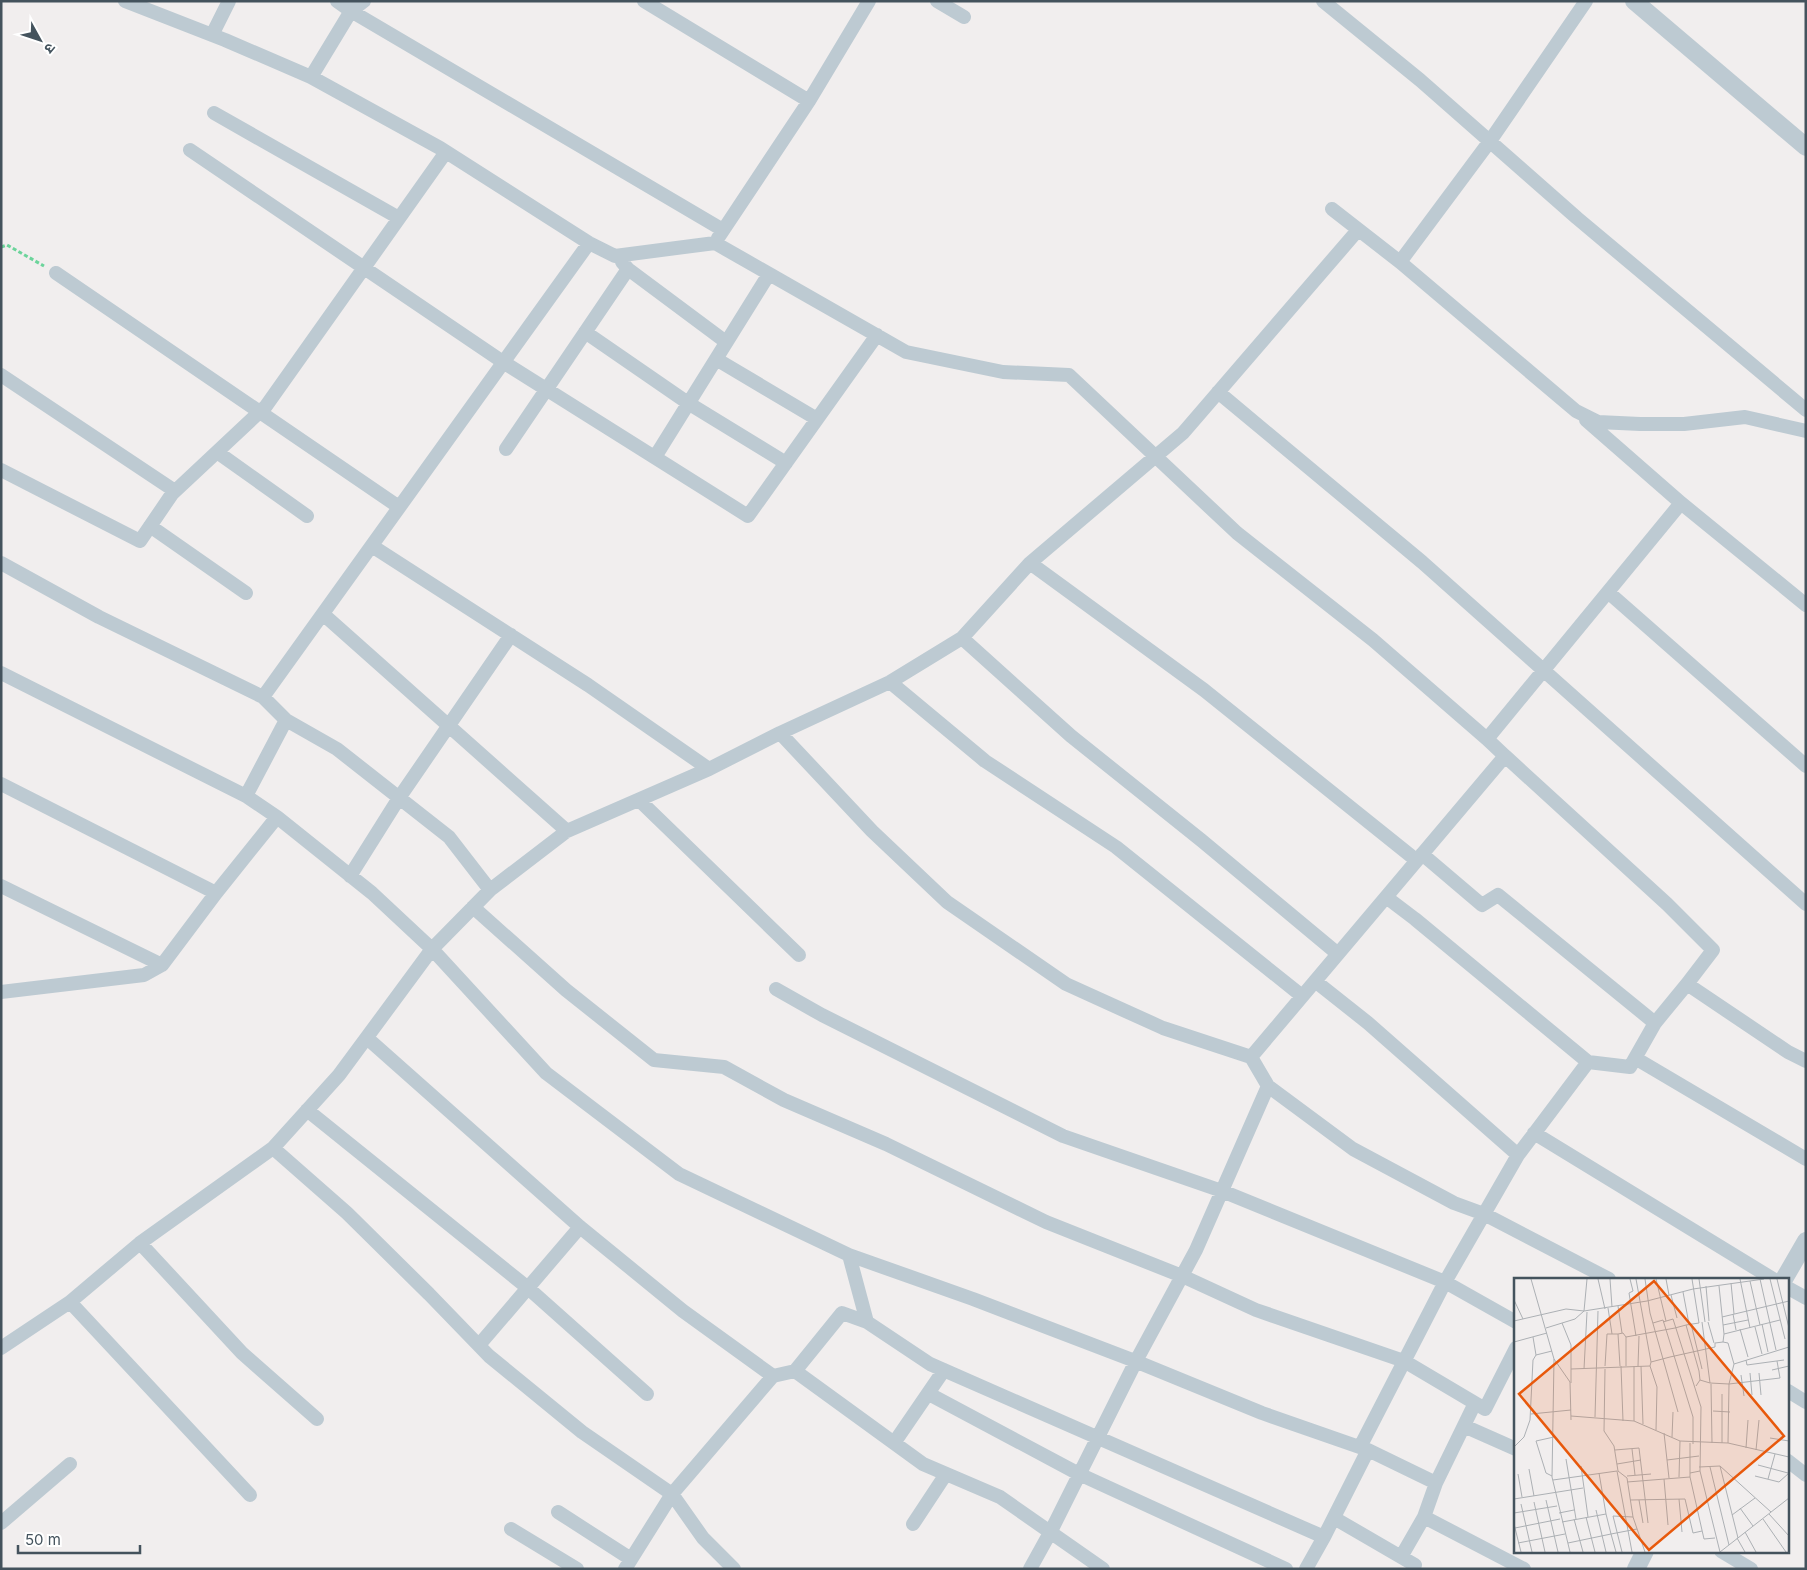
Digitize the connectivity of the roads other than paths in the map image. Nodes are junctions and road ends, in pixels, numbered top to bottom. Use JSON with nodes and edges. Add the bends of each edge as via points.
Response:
{"nodes":[{"id":1,"x":125,"y":1,"type":"edge"},
{"id":2,"x":229,"y":1,"type":"edge"},
{"id":3,"x":337,"y":1,"type":"edge"},
{"id":4,"x":364,"y":1,"type":"edge"},
{"id":5,"x":644,"y":1,"type":"edge"},
{"id":6,"x":869,"y":1,"type":"edge"},
{"id":7,"x":937,"y":1,"type":"edge"},
{"id":8,"x":1323,"y":1,"type":"edge"},
{"id":9,"x":1586,"y":1,"type":"edge"},
{"id":10,"x":1634,"y":1,"type":"edge"},
{"id":11,"x":351,"y":11,"type":"junction"},
{"id":12,"x":964,"y":17,"type":"dead end"},
{"id":13,"x":212,"y":35,"type":"junction"},
{"id":14,"x":311,"y":77,"type":"junction"},
{"id":15,"x":809,"y":101,"type":"junction"},
{"id":16,"x":214,"y":113,"type":"dead end"},
{"id":17,"x":1490,"y":141,"type":"junction"},
{"id":18,"x":1806,"y":147,"type":"edge"},
{"id":19,"x":190,"y":150,"type":"dead end"},
{"id":20,"x":446,"y":152,"type":"junction"},
{"id":21,"x":1332,"y":209,"type":"dead end"},
{"id":22,"x":399,"y":218,"type":"junction"},
{"id":23,"x":723,"y":230,"type":"junction"},
{"id":24,"x":1358,"y":230,"type":"junction"},
{"id":25,"x":589,"y":243,"type":"junction"},
{"id":26,"x":715,"y":243,"type":"junction"},
{"id":27,"x":615,"y":256,"type":"junction"},
{"id":28,"x":1400,"y":262,"type":"junction"},
{"id":29,"x":364,"y":268,"type":"junction"},
{"id":30,"x":628,"y":269,"type":"junction"},
{"id":31,"x":56,"y":273,"type":"road end"},
{"id":32,"x":769,"y":274,"type":"junction"},
{"id":33,"x":585,"y":332,"type":"junction"},
{"id":34,"x":877,"y":335,"type":"junction"},
{"id":35,"x":726,"y":342,"type":"junction"},
{"id":36,"x":716,"y":359,"type":"junction"},
{"id":37,"x":503,"y":362,"type":"junction"},
{"id":38,"x":1,"y":375,"type":"edge"},
{"id":39,"x":546,"y":389,"type":"junction"},
{"id":40,"x":1218,"y":392,"type":"junction"},
{"id":41,"x":688,"y":404,"type":"junction"},
{"id":42,"x":1806,"y":410,"type":"edge"},
{"id":43,"x":1576,"y":411,"type":"junction"},
{"id":44,"x":260,"y":412,"type":"junction"},
{"id":45,"x":818,"y":419,"type":"junction"},
{"id":46,"x":1806,"y":431,"type":"edge"},
{"id":47,"x":506,"y":449,"type":"dead end"},
{"id":48,"x":216,"y":452,"type":"junction"},
{"id":49,"x":655,"y":457,"type":"junction"},
{"id":50,"x":1154,"y":457,"type":"junction"},
{"id":51,"x":786,"y":462,"type":"junction"},
{"id":52,"x":1,"y":470,"type":"edge"},
{"id":53,"x":175,"y":490,"type":"junction"},
{"id":54,"x":1681,"y":503,"type":"junction"},
{"id":55,"x":399,"y":507,"type":"junction"},
{"id":56,"x":307,"y":516,"type":"dead end"},
{"id":57,"x":150,"y":526,"type":"junction"},
{"id":58,"x":372,"y":546,"type":"junction"},
{"id":59,"x":1,"y":563,"type":"edge"},
{"id":60,"x":1030,"y":563,"type":"junction"},
{"id":61,"x":1608,"y":592,"type":"junction"},
{"id":62,"x":246,"y":593,"type":"dead end"},
{"id":63,"x":1806,"y":605,"type":"edge"},
{"id":64,"x":323,"y":614,"type":"junction"},
{"id":65,"x":511,"y":635,"type":"junction"},
{"id":66,"x":962,"y":638,"type":"junction"},
{"id":67,"x":1544,"y":670,"type":"junction"},
{"id":68,"x":1,"y":673,"type":"edge"},
{"id":69,"x":890,"y":682,"type":"junction"},
{"id":70,"x":263,"y":697,"type":"junction"},
{"id":71,"x":286,"y":720,"type":"junction"},
{"id":72,"x":449,"y":726,"type":"junction"},
{"id":73,"x":780,"y":734,"type":"junction"},
{"id":74,"x":1487,"y":739,"type":"junction"},
{"id":75,"x":1505,"y":756,"type":"junction"},
{"id":76,"x":1806,"y":766,"type":"edge"},
{"id":77,"x":709,"y":769,"type":"junction"},
{"id":78,"x":1,"y":784,"type":"edge"},
{"id":79,"x":246,"y":796,"type":"junction"},
{"id":80,"x":399,"y":798,"type":"junction"},
{"id":81,"x":639,"y":800,"type":"junction"},
{"id":82,"x":277,"y":817,"type":"junction"},
{"id":83,"x":567,"y":831,"type":"junction"},
{"id":84,"x":1419,"y":857,"type":"junction"},
{"id":85,"x":350,"y":876,"type":"junction"},
{"id":86,"x":1,"y":886,"type":"edge"},
{"id":87,"x":490,"y":890,"type":"junction"},
{"id":88,"x":216,"y":893,"type":"junction"},
{"id":89,"x":1386,"y":897,"type":"junction"},
{"id":90,"x":1806,"y":904,"type":"edge"},
{"id":91,"x":473,"y":907,"type":"junction"},
{"id":92,"x":432,"y":949,"type":"junction"},
{"id":93,"x":1338,"y":954,"type":"junction"},
{"id":94,"x":799,"y":955,"type":"dead end"},
{"id":95,"x":162,"y":965,"type":"junction"},
{"id":96,"x":1315,"y":981,"type":"junction"},
{"id":97,"x":1687,"y":984,"type":"junction"},
{"id":98,"x":776,"y":989,"type":"dead end"},
{"id":99,"x":1,"y":992,"type":"edge"},
{"id":100,"x":1302,"y":996,"type":"junction"},
{"id":101,"x":1656,"y":1023,"type":"junction"},
{"id":102,"x":366,"y":1038,"type":"junction"},
{"id":103,"x":1251,"y":1057,"type":"junction"},
{"id":104,"x":1635,"y":1058,"type":"junction"},
{"id":105,"x":1806,"y":1061,"type":"edge"},
{"id":106,"x":1588,"y":1062,"type":"junction"},
{"id":107,"x":1268,"y":1086,"type":"junction"},
{"id":108,"x":307,"y":1110,"type":"junction"},
{"id":109,"x":1534,"y":1133,"type":"junction"},
{"id":110,"x":273,"y":1148,"type":"junction"},
{"id":111,"x":1518,"y":1155,"type":"junction"},
{"id":112,"x":1806,"y":1159,"type":"edge"},
{"id":113,"x":1222,"y":1191,"type":"junction"},
{"id":114,"x":1484,"y":1214,"type":"junction"},
{"id":115,"x":580,"y":1227,"type":"junction"},
{"id":116,"x":1806,"y":1241,"type":"edge"},
{"id":117,"x":140,"y":1243,"type":"junction"},
{"id":118,"x":849,"y":1255,"type":"junction"},
{"id":119,"x":1182,"y":1276,"type":"junction"},
{"id":120,"x":1607,"y":1278,"type":"edge"},
{"id":121,"x":1772,"y":1278,"type":"edge"},
{"id":122,"x":1785,"y":1278,"type":"edge"},
{"id":123,"x":1445,"y":1282,"type":"junction"},
{"id":124,"x":528,"y":1288,"type":"junction"},
{"id":125,"x":1790,"y":1289,"type":"edge"},
{"id":126,"x":1806,"y":1298,"type":"edge"},
{"id":127,"x":70,"y":1302,"type":"junction"},
{"id":128,"x":1514,"y":1321,"type":"edge"},
{"id":129,"x":867,"y":1322,"type":"junction"},
{"id":130,"x":478,"y":1345,"type":"junction"},
{"id":131,"x":1,"y":1348,"type":"edge"},
{"id":132,"x":1514,"y":1352,"type":"edge"},
{"id":133,"x":1136,"y":1361,"type":"junction"},
{"id":134,"x":1404,"y":1361,"type":"junction"},
{"id":135,"x":944,"y":1370,"type":"junction"},
{"id":136,"x":795,"y":1371,"type":"junction"},
{"id":137,"x":773,"y":1376,"type":"junction"},
{"id":138,"x":1790,"y":1392,"type":"edge"},
{"id":139,"x":647,"y":1394,"type":"dead end"},
{"id":140,"x":928,"y":1394,"type":"junction"},
{"id":141,"x":1806,"y":1402,"type":"edge"},
{"id":142,"x":1475,"y":1403,"type":"junction"},
{"id":143,"x":317,"y":1419,"type":"dead end"},
{"id":144,"x":1464,"y":1426,"type":"junction"},
{"id":145,"x":1098,"y":1437,"type":"junction"},
{"id":146,"x":894,"y":1443,"type":"junction"},
{"id":147,"x":1514,"y":1448,"type":"edge"},
{"id":148,"x":1364,"y":1449,"type":"junction"},
{"id":149,"x":1790,"y":1463,"type":"edge"},
{"id":150,"x":70,"y":1464,"type":"dead end"},
{"id":151,"x":946,"y":1474,"type":"junction"},
{"id":152,"x":1079,"y":1474,"type":"junction"},
{"id":153,"x":1806,"y":1475,"type":"edge"},
{"id":154,"x":1436,"y":1483,"type":"junction"},
{"id":155,"x":672,"y":1494,"type":"junction"},
{"id":156,"x":250,"y":1495,"type":"dead end"},
{"id":157,"x":558,"y":1512,"type":"dead end"},
{"id":158,"x":1424,"y":1517,"type":"junction"},
{"id":159,"x":1334,"y":1518,"type":"junction"},
{"id":160,"x":1,"y":1523,"type":"edge"},
{"id":161,"x":913,"y":1524,"type":"dead end"},
{"id":162,"x":511,"y":1529,"type":"dead end"},
{"id":163,"x":1051,"y":1531,"type":"junction"},
{"id":164,"x":1324,"y":1537,"type":"junction"},
{"id":165,"x":1644,"y":1552,"type":"edge"},
{"id":166,"x":1723,"y":1552,"type":"edge"},
{"id":167,"x":1401,"y":1557,"type":"junction"},
{"id":168,"x":628,"y":1564,"type":"edge"},
{"id":169,"x":1309,"y":1568,"type":"edge"},
{"id":170,"x":576,"y":1569,"type":"edge"},
{"id":171,"x":734,"y":1569,"type":"edge"},
{"id":172,"x":1030,"y":1569,"type":"edge"},
{"id":173,"x":1103,"y":1569,"type":"edge"},
{"id":174,"x":1286,"y":1569,"type":"edge"},
{"id":175,"x":1413,"y":1569,"type":"edge"},
{"id":176,"x":1524,"y":1569,"type":"edge"},
{"id":177,"x":1636,"y":1569,"type":"edge"},
{"id":178,"x":1751,"y":1569,"type":"edge"}],
"edges":[{"from":1,"to":13,"type":"street"},
{"from":2,"to":13,"type":"street"},
{"from":3,"to":11,"type":"street"},
{"from":4,"to":11,"type":"street"},
{"from":5,"to":15,"type":"street"},
{"from":6,"to":15,"type":"street"},
{"from":7,"to":12,"type":"street"},
{"from":8,"to":17,"type":"street"},
{"from":9,"to":17,"type":"street"},
{"from":10,"to":18,"type":"street"},
{"from":11,"to":14,"type":"street"},
{"from":11,"to":23,"type":"street"},
{"from":13,"to":14,"type":"street"},
{"from":14,"to":20,"type":"street"},
{"from":15,"to":23,"type":"street"},
{"from":16,"to":22,"type":"street"},
{"from":17,"to":28,"type":"street"},
{"from":17,"to":42,"type":"street"},
{"from":19,"to":29,"type":"street"},
{"from":20,"to":22,"type":"street"},
{"from":20,"to":25,"type":"street"},
{"from":21,"to":24,"type":"street"},
{"from":22,"to":29,"type":"street"},
{"from":23,"to":26,"type":"street"},
{"from":24,"to":28,"type":"street"},
{"from":24,"to":40,"type":"street"},
{"from":25,"to":27,"type":"street"},
{"from":25,"to":37,"type":"street"},
{"from":26,"to":27,"type":"street"},
{"from":26,"to":32,"type":"street"},
{"from":27,"to":30,"type":"street"},
{"from":28,"to":43,"type":"street"},
{"from":29,"to":37,"type":"street"},
{"from":29,"to":44,"type":"street"},
{"from":30,"to":33,"type":"street"},
{"from":30,"to":35,"type":"street"},
{"from":31,"to":44,"type":"street"},
{"from":32,"to":34,"type":"street"},
{"from":32,"to":35,"type":"street"},
{"from":33,"to":39,"type":"street"},
{"from":33,"to":41,"type":"street"},
{"from":34,"to":45,"type":"street"},
{"from":34,"to":50,"type":"street","via":[[906,352],[1002,372],[1069,374]]},
{"from":35,"to":36,"type":"street"},
{"from":36,"to":41,"type":"street"},
{"from":36,"to":45,"type":"street"},
{"from":37,"to":39,"type":"street"},
{"from":37,"to":55,"type":"street"},
{"from":38,"to":53,"type":"street"},
{"from":39,"to":47,"type":"street"},
{"from":39,"to":49,"type":"street"},
{"from":40,"to":50,"type":"street","via":[[1182,433]]},
{"from":40,"to":67,"type":"street","via":[[1422,562]]},
{"from":41,"to":49,"type":"street"},
{"from":41,"to":51,"type":"street"},
{"from":43,"to":46,"type":"street","via":[[1598,422],[1684,424],[1745,417]]},
{"from":43,"to":54,"type":"street"},
{"from":44,"to":48,"type":"street"},
{"from":44,"to":55,"type":"street"},
{"from":45,"to":51,"type":"street"},
{"from":48,"to":53,"type":"street"},
{"from":48,"to":56,"type":"street"},
{"from":49,"to":51,"type":"street","via":[[748,516]]},
{"from":50,"to":60,"type":"street"},
{"from":50,"to":74,"type":"street","via":[[1237,533],[1372,640]]},
{"from":52,"to":57,"type":"street","via":[[140,541]]},
{"from":53,"to":57,"type":"street"},
{"from":54,"to":61,"type":"street"},
{"from":54,"to":63,"type":"street"},
{"from":55,"to":58,"type":"street"},
{"from":57,"to":62,"type":"street"},
{"from":58,"to":64,"type":"street"},
{"from":58,"to":65,"type":"street"},
{"from":59,"to":70,"type":"street","via":[[99,617]]},
{"from":60,"to":66,"type":"street"},
{"from":60,"to":84,"type":"street","via":[[1204,690]]},
{"from":61,"to":67,"type":"street"},
{"from":61,"to":76,"type":"street"},
{"from":64,"to":70,"type":"street"},
{"from":64,"to":72,"type":"street"},
{"from":65,"to":72,"type":"street"},
{"from":65,"to":77,"type":"street"},
{"from":66,"to":69,"type":"street"},
{"from":66,"to":93,"type":"street","via":[[1071,736]]},
{"from":67,"to":74,"type":"street"},
{"from":67,"to":90,"type":"street"},
{"from":68,"to":79,"type":"street"},
{"from":69,"to":73,"type":"street"},
{"from":69,"to":100,"type":"street","via":[[986,761],[1116,847]]},
{"from":70,"to":71,"type":"street"},
{"from":71,"to":79,"type":"street"},
{"from":71,"to":80,"type":"street","via":[[337,749]]},
{"from":72,"to":80,"type":"street"},
{"from":72,"to":83,"type":"street"},
{"from":73,"to":77,"type":"street"},
{"from":73,"to":103,"type":"street","via":[[872,831],[947,902],[1066,984],[1163,1028]]},
{"from":74,"to":75,"type":"street"},
{"from":75,"to":84,"type":"street"},
{"from":75,"to":97,"type":"street","via":[[1713,950]]},
{"from":77,"to":81,"type":"street"},
{"from":78,"to":88,"type":"street"},
{"from":79,"to":82,"type":"street"},
{"from":80,"to":85,"type":"street"},
{"from":80,"to":87,"type":"street","via":[[449,837]]},
{"from":81,"to":83,"type":"street"},
{"from":81,"to":94,"type":"street"},
{"from":82,"to":85,"type":"street"},
{"from":82,"to":88,"type":"street"},
{"from":83,"to":87,"type":"street"},
{"from":84,"to":89,"type":"street"},
{"from":84,"to":101,"type":"street","via":[[1482,905],[1498,895]]},
{"from":85,"to":92,"type":"street"},
{"from":86,"to":95,"type":"street"},
{"from":87,"to":91,"type":"street"},
{"from":88,"to":95,"type":"street"},
{"from":89,"to":93,"type":"street"},
{"from":89,"to":106,"type":"street"},
{"from":91,"to":92,"type":"street"},
{"from":91,"to":119,"type":"street","via":[[566,990],[654,1060],[724,1067],[784,1100],[886,1144],[1046,1222]]},
{"from":92,"to":102,"type":"street"},
{"from":92,"to":118,"type":"street","via":[[546,1073],[678,1174]]},
{"from":93,"to":96,"type":"street"},
{"from":95,"to":99,"type":"street","via":[[144,975]]},
{"from":96,"to":100,"type":"street"},
{"from":96,"to":111,"type":"street","via":[[1368,1023]]},
{"from":97,"to":101,"type":"street"},
{"from":97,"to":105,"type":"street"},
{"from":98,"to":113,"type":"street","via":[[1063,1136]]},
{"from":100,"to":103,"type":"street"},
{"from":101,"to":104,"type":"street"},
{"from":102,"to":108,"type":"street","via":[[339,1075]]},
{"from":102,"to":115,"type":"street"},
{"from":103,"to":107,"type":"street"},
{"from":104,"to":106,"type":"street","via":[[1630,1067]]},
{"from":104,"to":112,"type":"street"},
{"from":106,"to":109,"type":"street"},
{"from":107,"to":113,"type":"street"},
{"from":107,"to":114,"type":"street","via":[[1353,1149],[1454,1203]]},
{"from":108,"to":110,"type":"street"},
{"from":108,"to":124,"type":"street"},
{"from":109,"to":111,"type":"street"},
{"from":109,"to":121,"type":"street"},
{"from":110,"to":117,"type":"street"},
{"from":110,"to":130,"type":"street","via":[[347,1213]]},
{"from":111,"to":114,"type":"street"},
{"from":113,"to":119,"type":"street"},
{"from":113,"to":123,"type":"street"},
{"from":114,"to":120,"type":"street"},
{"from":114,"to":123,"type":"street"},
{"from":115,"to":124,"type":"street"},
{"from":115,"to":137,"type":"street","via":[[683,1311]]},
{"from":116,"to":122,"type":"street"},
{"from":117,"to":127,"type":"street"},
{"from":117,"to":143,"type":"street","via":[[242,1353]]},
{"from":118,"to":129,"type":"street"},
{"from":118,"to":133,"type":"street"},
{"from":119,"to":133,"type":"street"},
{"from":119,"to":134,"type":"street","via":[[1256,1310]]},
{"from":123,"to":128,"type":"street"},
{"from":123,"to":134,"type":"street"},
{"from":124,"to":130,"type":"street"},
{"from":124,"to":139,"type":"street"},
{"from":125,"to":126,"type":"street"},
{"from":127,"to":131,"type":"street"},
{"from":127,"to":156,"type":"street"},
{"from":129,"to":135,"type":"street"},
{"from":129,"to":136,"type":"street","via":[[842,1313]]},
{"from":130,"to":155,"type":"street","via":[[582,1432]]},
{"from":132,"to":142,"type":"street","via":[[1485,1409]]},
{"from":133,"to":145,"type":"street"},
{"from":133,"to":148,"type":"street","via":[[1262,1413]]},
{"from":134,"to":142,"type":"street"},
{"from":134,"to":148,"type":"street"},
{"from":135,"to":140,"type":"street"},
{"from":135,"to":145,"type":"street"},
{"from":136,"to":137,"type":"street"},
{"from":136,"to":146,"type":"street"},
{"from":137,"to":155,"type":"street"},
{"from":138,"to":141,"type":"street"},
{"from":140,"to":146,"type":"street"},
{"from":140,"to":152,"type":"street"},
{"from":142,"to":144,"type":"street"},
{"from":144,"to":147,"type":"street"},
{"from":144,"to":154,"type":"street"},
{"from":145,"to":152,"type":"street"},
{"from":145,"to":164,"type":"street"},
{"from":146,"to":151,"type":"street","via":[[923,1464]]},
{"from":148,"to":154,"type":"street"},
{"from":148,"to":159,"type":"street"},
{"from":149,"to":153,"type":"street"},
{"from":150,"to":160,"type":"street"},
{"from":151,"to":161,"type":"street"},
{"from":151,"to":163,"type":"street","via":[[1000,1497]]},
{"from":152,"to":163,"type":"street"},
{"from":152,"to":174,"type":"street"},
{"from":154,"to":158,"type":"street"},
{"from":155,"to":168,"type":"street"},
{"from":155,"to":171,"type":"street","via":[[703,1538]]},
{"from":157,"to":168,"type":"street"},
{"from":158,"to":167,"type":"street"},
{"from":158,"to":176,"type":"street"},
{"from":159,"to":164,"type":"street"},
{"from":159,"to":167,"type":"street"},
{"from":162,"to":170,"type":"street"},
{"from":163,"to":172,"type":"street"},
{"from":163,"to":173,"type":"street"},
{"from":164,"to":169,"type":"street"},
{"from":165,"to":177,"type":"street"},
{"from":166,"to":178,"type":"street"},
{"from":167,"to":175,"type":"street","via":[[1415,1565]]}]}
